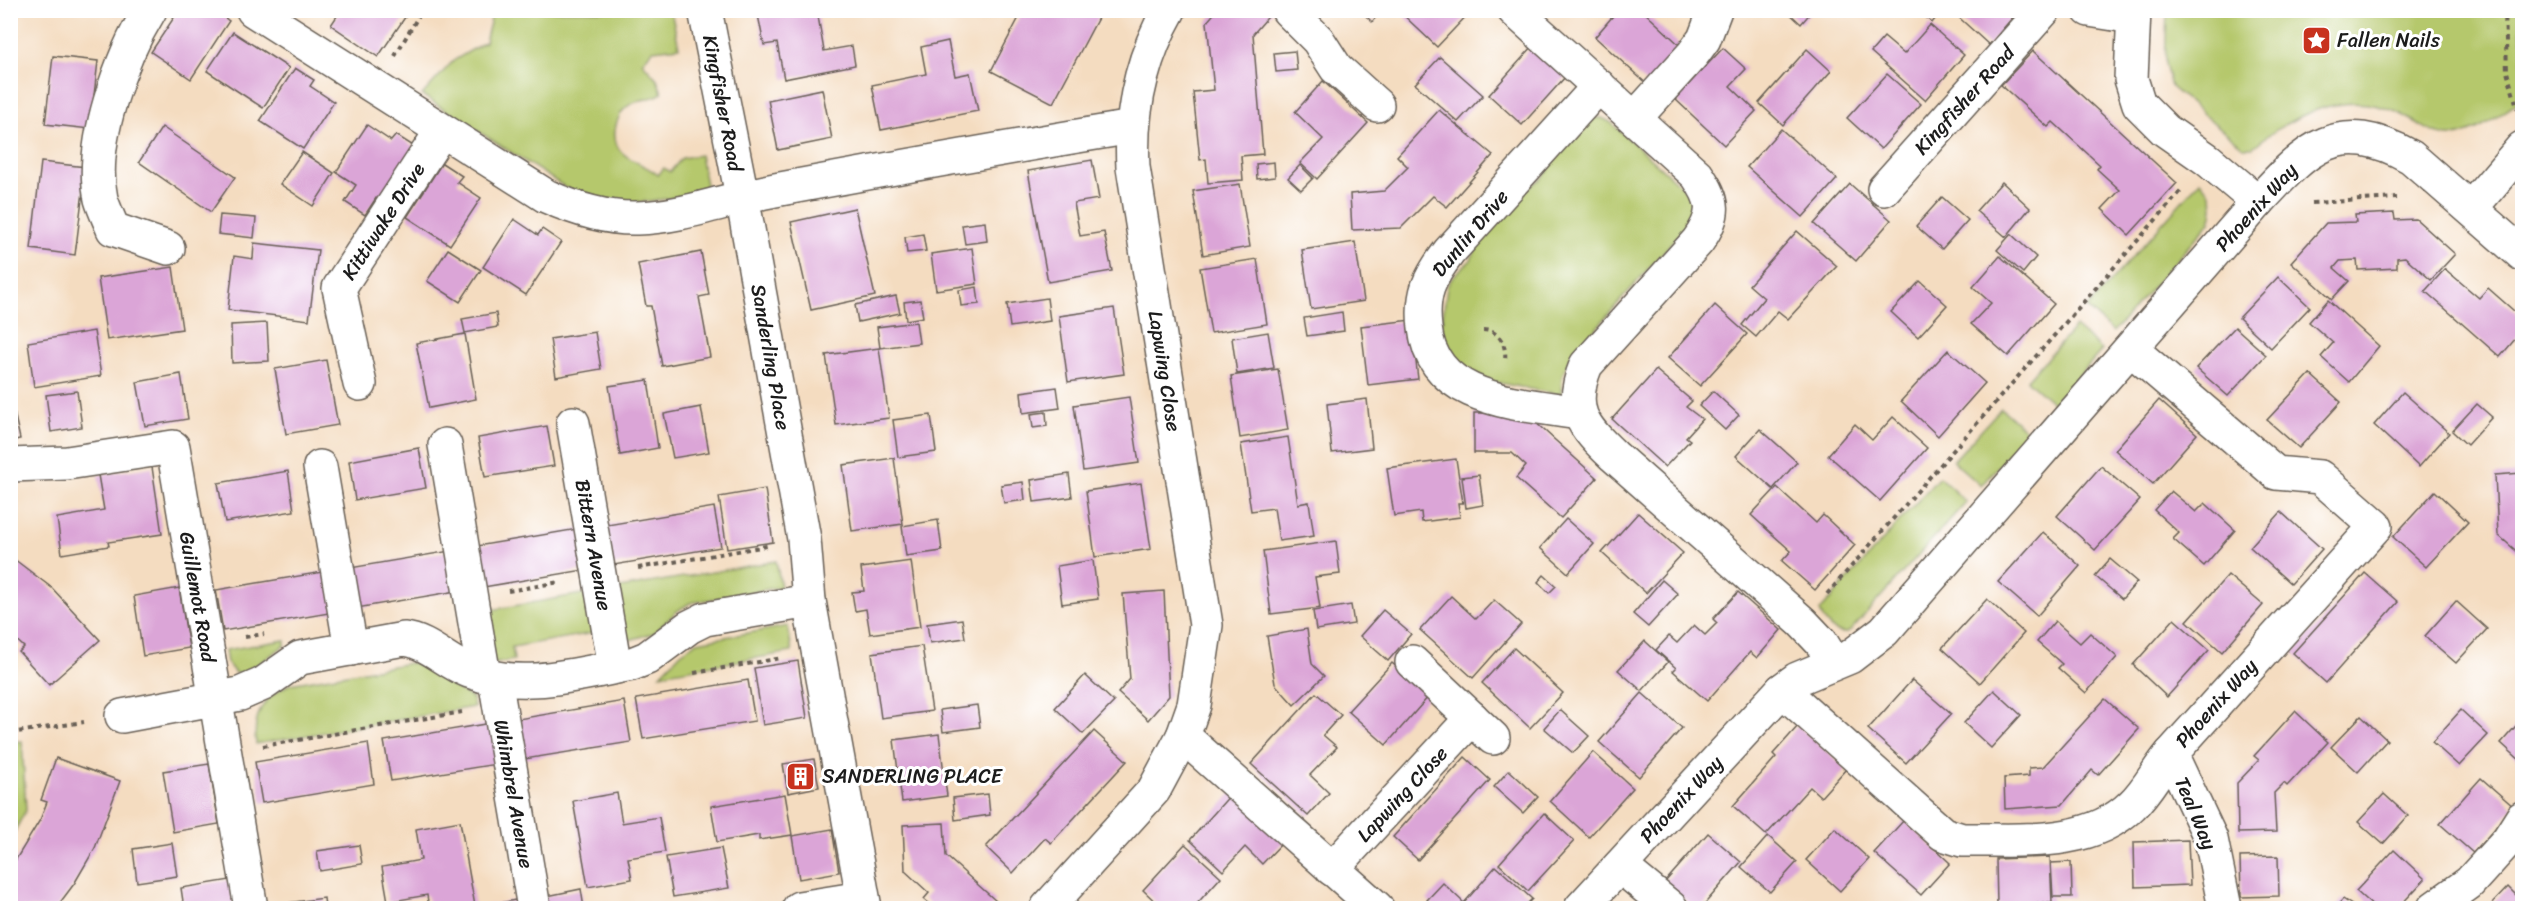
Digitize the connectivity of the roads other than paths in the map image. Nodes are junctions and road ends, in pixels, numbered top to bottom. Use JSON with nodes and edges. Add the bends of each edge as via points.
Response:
{"nodes":[{"id":1,"x":150,"y":10,"type":"edge"},
{"id":2,"x":253,"y":10,"type":"edge"},
{"id":3,"x":705,"y":10,"type":"edge"},
{"id":4,"x":1169,"y":10,"type":"edge"},
{"id":5,"x":1288,"y":10,"type":"edge"},
{"id":6,"x":1514,"y":10,"type":"edge"},
{"id":7,"x":1715,"y":10,"type":"edge"},
{"id":8,"x":2044,"y":10,"type":"edge"},
{"id":9,"x":2089,"y":10,"type":"edge"},
{"id":10,"x":2133,"y":14,"type":"edge"},
{"id":11,"x":1599,"y":86,"type":"junction"},
{"id":12,"x":1377,"y":105,"type":"dead end"},
{"id":13,"x":1635,"y":118,"type":"junction"},
{"id":14,"x":1133,"y":127,"type":"junction"},
{"id":15,"x":441,"y":132,"type":"junction"},
{"id":16,"x":2523,"y":148,"type":"edge"},
{"id":17,"x":1884,"y":189,"type":"dead end"},
{"id":18,"x":742,"y":196,"type":"junction"},
{"id":19,"x":2258,"y":202,"type":"junction"},
{"id":20,"x":2464,"y":202,"type":"junction"},
{"id":21,"x":168,"y":248,"type":"dead end"},
{"id":22,"x":2523,"y":254,"type":"edge"},
{"id":23,"x":2132,"y":350,"type":"junction"},
{"id":24,"x":360,"y":384,"type":"dead end"},
{"id":25,"x":1579,"y":412,"type":"junction"},
{"id":26,"x":573,"y":423,"type":"dead end"},
{"id":27,"x":445,"y":445,"type":"dead end"},
{"id":28,"x":10,"y":465,"type":"edge"},
{"id":29,"x":320,"y":467,"type":"dead end"},
{"id":30,"x":809,"y":601,"type":"junction"},
{"id":31,"x":351,"y":649,"type":"junction"},
{"id":32,"x":1412,"y":662,"type":"dead end"},
{"id":33,"x":1834,"y":663,"type":"junction"},
{"id":34,"x":615,"y":667,"type":"junction"},
{"id":35,"x":489,"y":678,"type":"junction"},
{"id":36,"x":1782,"y":690,"type":"junction"},
{"id":37,"x":215,"y":700,"type":"junction"},
{"id":38,"x":122,"y":716,"type":"road end"},
{"id":39,"x":1183,"y":736,"type":"junction"},
{"id":40,"x":2170,"y":754,"type":"junction"},
{"id":41,"x":2523,"y":818,"type":"edge"},
{"id":42,"x":1620,"y":866,"type":"junction"},
{"id":43,"x":1332,"y":869,"type":"junction"},
{"id":44,"x":864,"y":903,"type":"edge"},
{"id":45,"x":251,"y":909,"type":"edge"},
{"id":46,"x":534,"y":909,"type":"edge"},
{"id":47,"x":799,"y":909,"type":"edge"},
{"id":48,"x":1047,"y":909,"type":"edge"},
{"id":49,"x":1377,"y":909,"type":"edge"},
{"id":50,"x":1581,"y":909,"type":"edge"},
{"id":51,"x":1671,"y":909,"type":"edge"},
{"id":52,"x":2225,"y":909,"type":"edge"},
{"id":53,"x":2434,"y":909,"type":"edge"}],
"edges":[{"from":1,"to":21,"type":"street","via":[[118,77],[103,138],[99,183],[101,200],[113,229]]},
{"from":2,"to":15,"type":"street"},
{"from":3,"to":18,"type":"street","name":"Kingfisher Road"},
{"from":4,"to":14,"type":"street","name":"Lapwing Close","via":[[1140,78]]},
{"from":5,"to":12,"type":"street","via":[[1318,40],[1336,68]]},
{"from":6,"to":11,"type":"street"},
{"from":7,"to":13,"type":"street","via":[[1704,39],[1693,54]]},
{"from":8,"to":17,"type":"street","name":"Kingfisher Road"},
{"from":9,"to":10,"type":"street"},
{"from":10,"to":19,"type":"street","via":[[2131,79],[2139,104],[2165,130]]},
{"from":11,"to":13,"type":"street"},
{"from":11,"to":25,"type":"street","name":"Dunlin Drive","via":[[1449,252],[1431,275],[1424,297],[1426,338],[1434,360],[1449,378],[1480,395]]},
{"from":13,"to":25,"type":"street","via":[[1696,175],[1708,193],[1711,220],[1698,241],[1586,365],[1577,388]]},
{"from":14,"to":18,"type":"street"},
{"from":14,"to":39,"type":"street","name":"Lapwing Close","via":[[1133,167],[1206,625],[1200,674]]},
{"from":15,"to":18,"type":"street","via":[[546,196],[590,213],[612,217],[668,215]]},
{"from":15,"to":24,"type":"street","name":"Kittiwake Drive","via":[[339,288]]},
{"from":16,"to":20,"type":"street"},
{"from":18,"to":30,"type":"street","name":"Sanderling Place","via":[[804,539]]},
{"from":19,"to":20,"type":"street","name":"Phoenix Way","via":[[2303,156],[2344,139],[2395,148]]},
{"from":19,"to":23,"type":"street","name":"Phoenix Way"},
{"from":20,"to":22,"type":"street","name":"Phoenix Way"},
{"from":23,"to":33,"type":"street","name":"Phoenix Way","via":[[1884,631],[1867,646]]},
{"from":23,"to":40,"type":"street","name":"Phoenix Way","via":[[2276,473],[2320,477],[2376,526]]},
{"from":25,"to":33,"type":"street","via":[[1590,433],[1802,622]]},
{"from":26,"to":34,"type":"street","name":"Bittern Avenue"},
{"from":27,"to":35,"type":"street"},
{"from":28,"to":37,"type":"street","name":"Guillemot Road","via":[[67,464],[173,447]]},
{"from":29,"to":31,"type":"street"},
{"from":30,"to":34,"type":"street","via":[[705,619],[647,658]]},
{"from":30,"to":44,"type":"street","name":"Sanderling Place"},
{"from":31,"to":35,"type":"street","via":[[411,640],[459,667]]},
{"from":31,"to":37,"type":"street","via":[[300,658],[252,690]]},
{"from":32,"to":43,"type":"street","name":"Lapwing Close","via":[[1483,728]]},
{"from":33,"to":36,"type":"street","name":"Phoenix Way"},
{"from":34,"to":35,"type":"street","via":[[525,682]]},
{"from":35,"to":46,"type":"street","name":"Whimbrel Avenue"},
{"from":36,"to":40,"type":"street","name":"Phoenix Way","via":[[1943,834],[1962,840],[2064,837],[2091,830],[2130,807]]},
{"from":36,"to":42,"type":"street","name":"Phoenix Way"},
{"from":37,"to":38,"type":"street"},
{"from":37,"to":45,"type":"street","name":"Guillemot Road"},
{"from":39,"to":43,"type":"street"},
{"from":39,"to":48,"type":"street","name":"Lapwing Close","via":[[1154,790]]},
{"from":40,"to":52,"type":"street","name":"Teal Way","via":[[2211,839]]},
{"from":41,"to":53,"type":"street","via":[[2469,884]]},
{"from":42,"to":50,"type":"street","name":"Phoenix Way"},
{"from":42,"to":51,"type":"street"},
{"from":43,"to":49,"type":"street"},
{"from":44,"to":47,"type":"street"}]}
